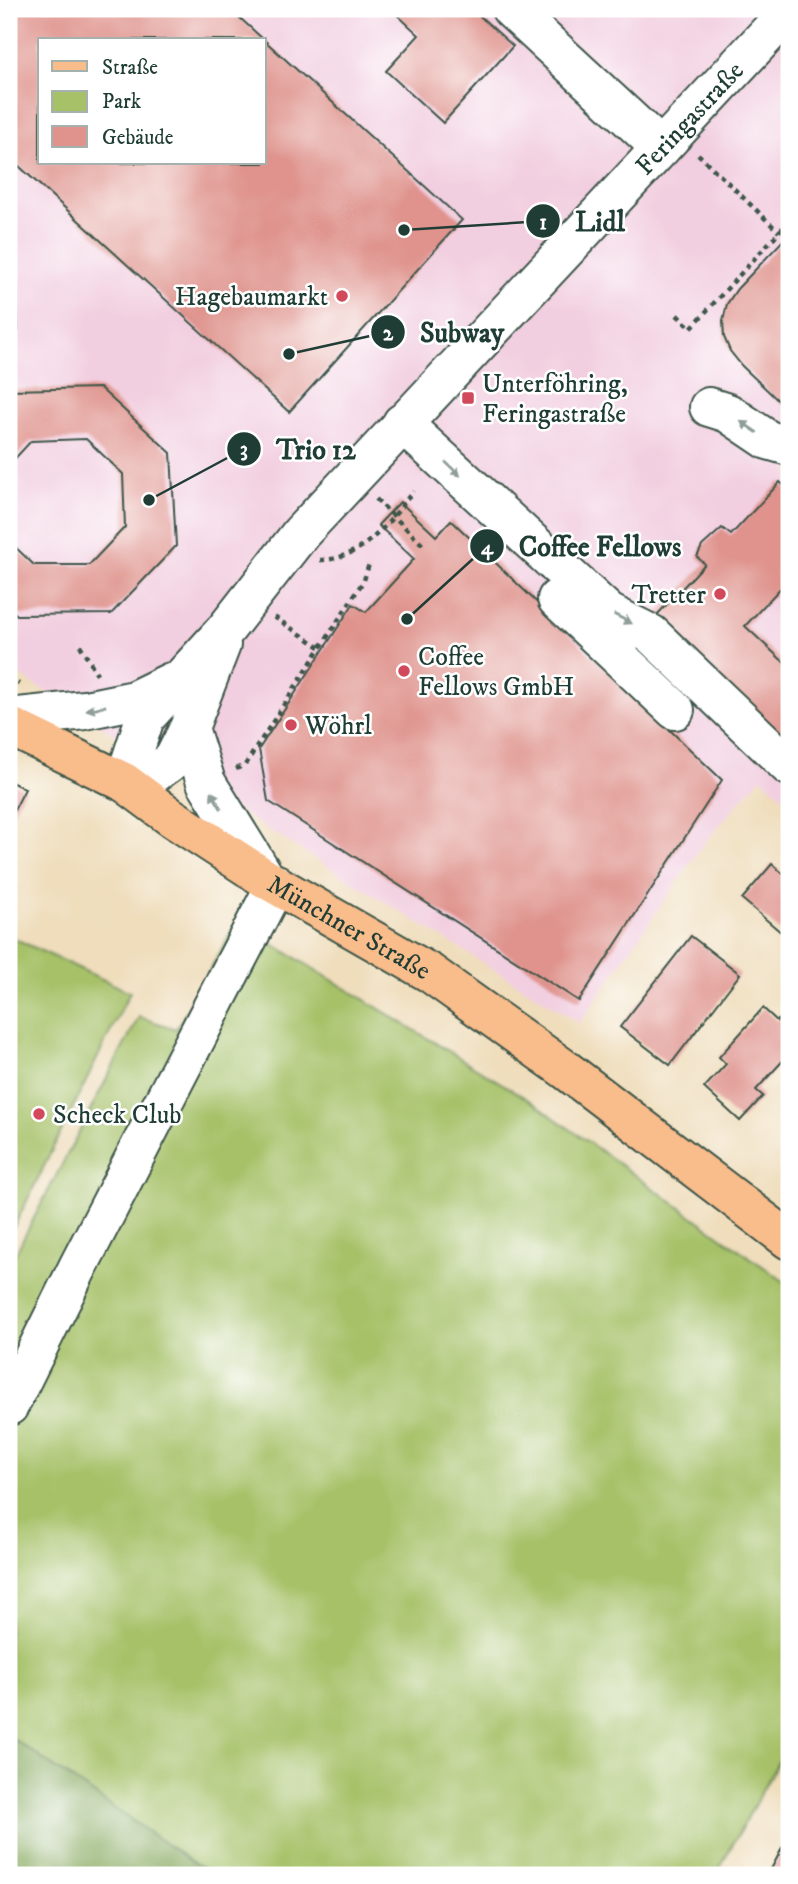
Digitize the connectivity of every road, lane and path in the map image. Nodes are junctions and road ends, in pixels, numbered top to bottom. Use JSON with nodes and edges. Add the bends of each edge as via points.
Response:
{"nodes":[{"id":1,"x":512,"y":9,"type":"edge"},
{"id":2,"x":783,"y":29,"type":"edge"},
{"id":3,"x":679,"y":150,"type":"junction"},
{"id":4,"x":789,"y":221,"type":"edge"},
{"id":5,"x":779,"y":232,"type":"junction"},
{"id":6,"x":677,"y":315,"type":"dead end"},
{"id":7,"x":709,"y":407,"type":"dead end"},
{"id":8,"x":394,"y":432,"type":"junction"},
{"id":9,"x":789,"y":446,"type":"edge"},
{"id":10,"x":413,"y":491,"type":"dead end"},
{"id":11,"x":374,"y":497,"type":"dead end"},
{"id":12,"x":394,"y":517,"type":"junction"},
{"id":13,"x":425,"y":547,"type":"dead end"},
{"id":14,"x":319,"y":561,"type":"dead end"},
{"id":15,"x":369,"y":564,"type":"dead end"},
{"id":16,"x":273,"y":617,"type":"dead end"},
{"id":17,"x":226,"y":629,"type":"junction"},
{"id":18,"x":80,"y":645,"type":"dead end"},
{"id":19,"x":321,"y":648,"type":"junction"},
{"id":20,"x":182,"y":676,"type":"junction"},
{"id":21,"x":103,"y":684,"type":"dead end"},
{"id":22,"x":675,"y":710,"type":"dead end"},
{"id":23,"x":9,"y":718,"type":"edge"},
{"id":24,"x":9,"y":726,"type":"edge"},
{"id":25,"x":189,"y":728,"type":"junction"},
{"id":26,"x":244,"y":765,"type":"dead end"},
{"id":27,"x":789,"y":766,"type":"edge"},
{"id":28,"x":124,"y":782,"type":"junction"},
{"id":29,"x":271,"y":881,"type":"junction"},
{"id":30,"x":789,"y":1240,"type":"edge"},
{"id":31,"x":9,"y":1406,"type":"edge"}],
"edges":[{"from":1,"to":3,"type":"street"},
{"from":2,"to":3,"type":"street","name":"Feringastraße"},
{"from":3,"to":5,"type":"path"},
{"from":3,"to":8,"type":"street","name":"Feringastraße"},
{"from":4,"to":5,"type":"path"},
{"from":5,"to":6,"type":"path","via":[[691,328]]},
{"from":9,"to":7,"type":"street","one_way":true,"via":[[768,440],[728,413]]},
{"from":8,"to":17,"type":"street","name":"Feringastraße","via":[[280,558]]},
{"from":8,"to":22,"type":"street"},
{"from":8,"to":27,"type":"street","one_way":true,"via":[[610,613],[651,634]]},
{"from":10,"to":12,"type":"path"},
{"from":11,"to":12,"type":"path"},
{"from":12,"to":13,"type":"path"},
{"from":12,"to":14,"type":"path","via":[[353,552]]},
{"from":15,"to":19,"type":"path","via":[[364,580]]},
{"from":16,"to":19,"type":"path"},
{"from":17,"to":20,"type":"street","name":"Feringastraße"},
{"from":17,"to":25,"type":"street","name":"Feringastraße"},
{"from":18,"to":21,"type":"path"},
{"from":19,"to":26,"type":"path"},
{"from":20,"to":23,"type":"street","name":"Feringastraße","one_way":true,"via":[[134,700]]},
{"from":20,"to":28,"type":"street","name":"Feringastraße","via":[[145,718]]},
{"from":24,"to":28,"type":"main road","name":"Münchner Straße"},
{"from":25,"to":28,"type":"street","name":"Feringastraße","via":[[173,760],[152,775]]},
{"from":29,"to":25,"type":"street","one_way":true,"via":[[206,782]]},
{"from":28,"to":29,"type":"main road","name":"Münchner Straße"},
{"from":29,"to":30,"type":"main road","name":"Münchner Straße","via":[[430,973]]},
{"from":29,"to":31,"type":"street"}]}
